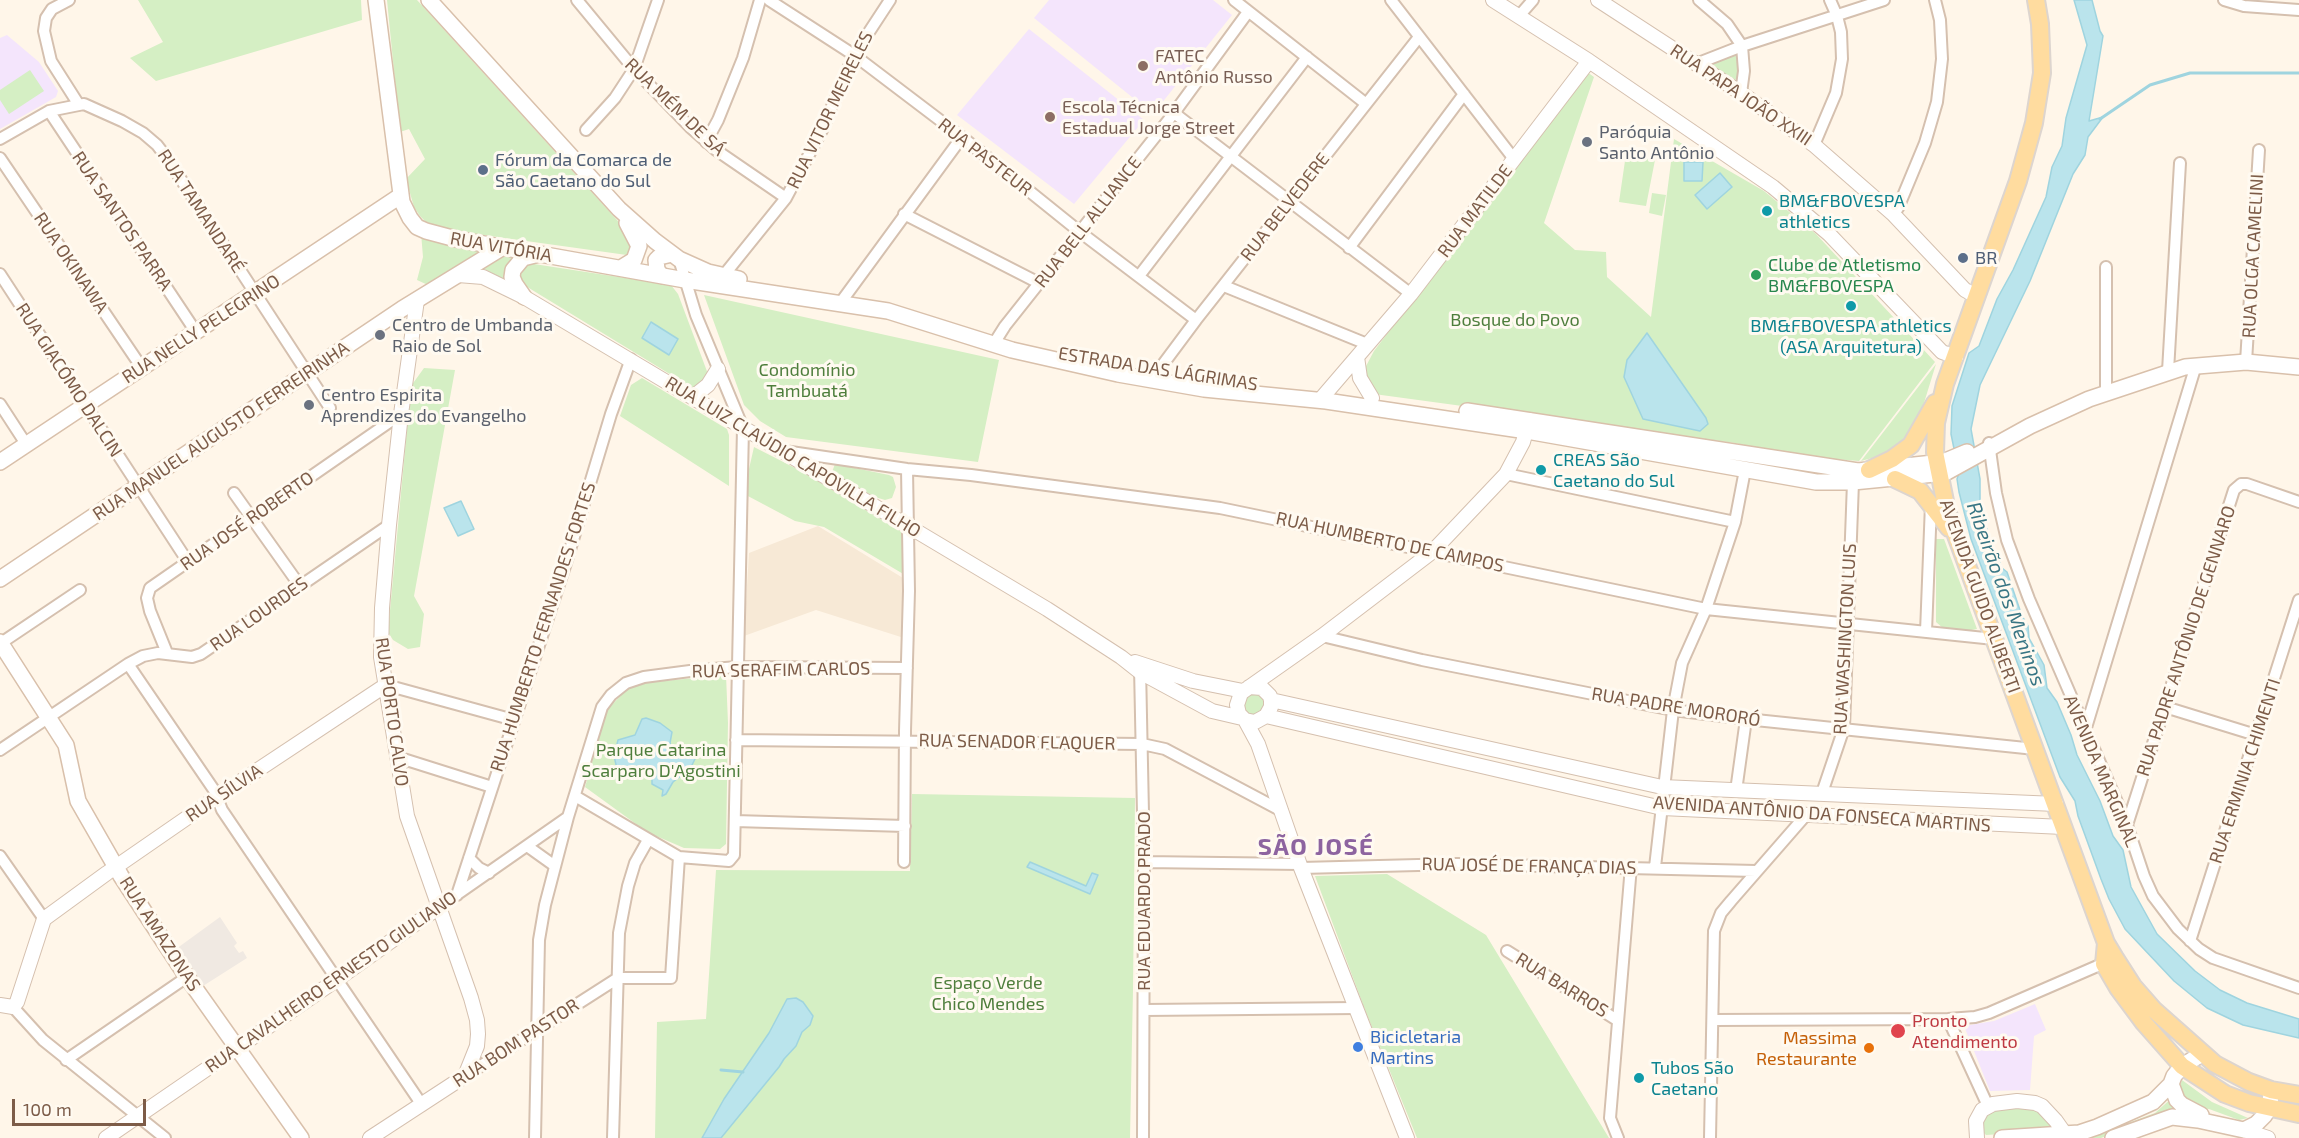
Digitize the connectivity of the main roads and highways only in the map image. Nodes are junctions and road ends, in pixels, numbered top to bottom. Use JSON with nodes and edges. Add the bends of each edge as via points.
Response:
{"nodes":[{"id":1,"x":376,"y":0,"type":"edge"},
{"id":2,"x":429,"y":0,"type":"edge"},
{"id":3,"x":2036,"y":0,"type":"edge"},
{"id":4,"x":400,"y":195,"type":"junction"},
{"id":5,"x":619,"y":209,"type":"junction"},
{"id":6,"x":503,"y":247,"type":"junction"},
{"id":7,"x":543,"y":254,"type":"junction"},
{"id":8,"x":676,"y":257,"type":"junction"},
{"id":9,"x":621,"y":268,"type":"junction"},
{"id":10,"x":662,"y":276,"type":"junction"},
{"id":11,"x":524,"y":297,"type":"road end"},
{"id":12,"x":842,"y":299,"type":"junction"},
{"id":13,"x":2299,"y":367,"type":"edge"},
{"id":14,"x":1946,"y":384,"type":"junction"},
{"id":15,"x":1324,"y":396,"type":"junction"},
{"id":16,"x":1528,"y":425,"type":"junction"},
{"id":17,"x":0,"y":462,"type":"edge"},
{"id":18,"x":1946,"y":467,"type":"junction"},
{"id":19,"x":1869,"y":470,"type":"junction"},
{"id":20,"x":1895,"y":479,"type":"junction"},
{"id":21,"x":1957,"y":539,"type":"junction"},
{"id":22,"x":0,"y":579,"type":"edge"},
{"id":23,"x":0,"y":643,"type":"edge"},
{"id":24,"x":2109,"y":961,"type":"junction"},
{"id":25,"x":2202,"y":1054,"type":"junction"},
{"id":26,"x":2182,"y":1066,"type":"junction"},
{"id":27,"x":2171,"y":1084,"type":"junction"},
{"id":28,"x":2299,"y":1095,"type":"edge"},
{"id":29,"x":2270,"y":1098,"type":"junction"},
{"id":30,"x":2299,"y":1114,"type":"edge"},
{"id":31,"x":2217,"y":1123,"type":"junction"},
{"id":32,"x":2067,"y":1136,"type":"edge"},
{"id":33,"x":301,"y":1138,"type":"edge"},
{"id":34,"x":2002,"y":1138,"type":"edge"},
{"id":35,"x":2113,"y":1138,"type":"edge"}],
"edges":[{"from":1,"to":4,"type":"main road","name":"RUA VITÓRIA"},
{"from":2,"to":5,"type":"main road","name":"ESTRADA DAS LÁGRIMAS"},
{"from":3,"to":14,"type":"main road","name":"AVENIDA GUIDO ALIBERTI","via":[[2042,73],[2034,123],[2018,181]]},
{"from":4,"to":6,"type":"main road","name":"RUA VITÓRIA","via":[[410,218],[426,231]]},
{"from":4,"to":17,"type":"main road","name":"RUA NELLY PELEGRINO"},
{"from":5,"to":8,"type":"main road","name":"ESTRADA DAS LÁGRIMAS"},
{"from":5,"to":9,"type":"main road","via":[[639,246],[634,260]]},
{"from":6,"to":7,"type":"main road","name":"RUA VITÓRIA"},
{"from":6,"to":22,"type":"main road","name":"RUA MANUEL AUGUSTO FERREIRINHA","via":[[417,300]]},
{"from":7,"to":9,"type":"main road","name":"RUA VITÓRIA"},
{"from":7,"to":11,"type":"main road","via":[[523,258],[513,270],[512,277]]},
{"from":8,"to":10,"type":"main road","via":[[656,260]]},
{"from":8,"to":12,"type":"main road","name":"ESTRADA DAS LÁGRIMAS","via":[[706,271]]},
{"from":9,"to":10,"type":"main road","name":"ESTRADA DAS LÁGRIMAS"},
{"from":10,"to":12,"type":"main road","name":"ESTRADA DAS LÁGRIMAS"},
{"from":12,"to":15,"type":"main road","name":"ESTRADA DAS LÁGRIMAS","via":[[896,306],[1074,365],[1156,376],[1204,389]]},
{"from":13,"to":18,"type":"main road","name":"ESTRADA DAS LÁGRIMAS","via":[[2246,362],[2168,371],[2089,399]]},
{"from":14,"to":18,"type":"main road","name":"AVENIDA GUIDO ALIBERTI","via":[[1936,423]]},
{"from":14,"to":19,"type":"main road","via":[[1911,445]]},
{"from":15,"to":16,"type":"main road","name":"ESTRADA DAS LÁGRIMAS"},
{"from":15,"to":16,"type":"main road","name":"ESTRADA DAS LÁGRIMAS","via":[[1372,398]]},
{"from":16,"to":19,"type":"main road","name":"ESTRADA DAS LÁGRIMAS"},
{"from":16,"to":20,"type":"main road","name":"ESTRADA DAS LÁGRIMAS","via":[[1816,482]]},
{"from":18,"to":19,"type":"main road","name":"ESTRADA DAS LÁGRIMAS"},
{"from":18,"to":20,"type":"main road","name":"ESTRADA DAS LÁGRIMAS"},
{"from":18,"to":21,"type":"main road","name":"AVENIDA GUIDO ALIBERTI","via":[[1947,511]]},
{"from":20,"to":21,"type":"main road","via":[[1914,487]]},
{"from":21,"to":24,"type":"main road","name":"AVENIDA GUIDO ALIBERTI","via":[[2056,804]]},
{"from":23,"to":33,"type":"main road","name":"RUA AMAZONAS","via":[[68,750],[78,801],[116,866],[187,977]]},
{"from":24,"to":25,"type":"main road"},
{"from":24,"to":26,"type":"main road","via":[[2118,988]]},
{"from":25,"to":26,"type":"main road"},
{"from":25,"to":29,"type":"main road"},
{"from":26,"to":27,"type":"main road"},
{"from":26,"to":29,"type":"main road","via":[[2225,1094],[2249,1103]]},
{"from":27,"to":31,"type":"main road","via":[[2182,1106]]},
{"from":27,"to":32,"type":"main road","via":[[2153,1102]]},
{"from":28,"to":29,"type":"main road"},
{"from":29,"to":30,"type":"main road"},
{"from":29,"to":31,"type":"main road","via":[[2256,1124],[2244,1130]]},
{"from":31,"to":35,"type":"main road","via":[[2172,1117]]},
{"from":32,"to":34,"type":"main road"}]}
